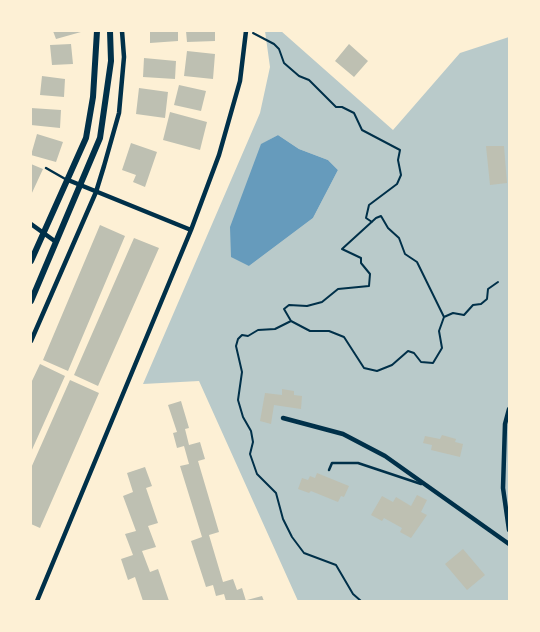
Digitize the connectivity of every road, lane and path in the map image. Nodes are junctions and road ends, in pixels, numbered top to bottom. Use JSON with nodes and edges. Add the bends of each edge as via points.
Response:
{"nodes":[{"id":1,"x":97,"y":31,"type":"edge"},
{"id":2,"x":110,"y":31,"type":"edge"},
{"id":3,"x":122,"y":31,"type":"edge"},
{"id":4,"x":246,"y":31,"type":"edge"},
{"id":5,"x":46,"y":168,"type":"dead end"},
{"id":6,"x":68,"y":180,"type":"junction"},
{"id":7,"x":82,"y":186,"type":"junction"},
{"id":8,"x":96,"y":192,"type":"junction"},
{"id":9,"x":372,"y":222,"type":"junction"},
{"id":10,"x":31,"y":224,"type":"edge"},
{"id":11,"x":191,"y":230,"type":"junction"},
{"id":12,"x":43,"y":233,"type":"junction"},
{"id":13,"x":57,"y":242,"type":"junction"},
{"id":14,"x":31,"y":261,"type":"edge"},
{"id":15,"x":498,"y":282,"type":"dead end"},
{"id":16,"x":31,"y":301,"type":"edge"},
{"id":17,"x":444,"y":317,"type":"junction"},
{"id":18,"x":292,"y":321,"type":"junction"},
{"id":19,"x":31,"y":341,"type":"edge"},
{"id":20,"x":509,"y":409,"type":"edge"},
{"id":21,"x":283,"y":418,"type":"dead end"},
{"id":22,"x":328,"y":470,"type":"dead end"},
{"id":23,"x":432,"y":488,"type":"junction"},
{"id":24,"x":509,"y":530,"type":"edge"},
{"id":25,"x":509,"y":544,"type":"edge"},
{"id":26,"x":37,"y":601,"type":"edge"},
{"id":27,"x":361,"y":601,"type":"edge"}],
"edges":[{"from":1,"to":6,"type":"main road","via":[[94,97],[86,138]]},
{"from":2,"to":7,"type":"main road","via":[[111,61],[100,138]]},
{"from":3,"to":8,"type":"street","via":[[124,57],[119,113]]},
{"from":4,"to":9,"type":"path","via":[[267,38],[280,49],[282,60],[292,70],[309,80],[336,107],[354,113],[362,130],[400,150],[401,176],[398,184],[369,205],[366,218]]},
{"from":4,"to":11,"type":"street","via":[[237,90],[219,155]]},
{"from":5,"to":6,"type":"lane"},
{"from":6,"to":7,"type":"street"},
{"from":6,"to":12,"type":"main road"},
{"from":7,"to":8,"type":"street"},
{"from":7,"to":13,"type":"main road"},
{"from":8,"to":11,"type":"street"},
{"from":8,"to":19,"type":"street"},
{"from":9,"to":17,"type":"path","via":[[384,217],[388,228],[399,238],[405,254],[417,262]]},
{"from":9,"to":18,"type":"path","via":[[342,249],[361,258],[361,264],[370,274],[369,286],[338,288],[322,302],[308,306],[289,305],[284,309]]},
{"from":10,"to":12,"type":"street"},
{"from":11,"to":26,"type":"street"},
{"from":12,"to":13,"type":"street"},
{"from":12,"to":14,"type":"main road"},
{"from":13,"to":16,"type":"main road"},
{"from":15,"to":17,"type":"path","via":[[488,290],[487,299],[481,304],[473,305],[464,315],[453,313]]},
{"from":17,"to":18,"type":"path","via":[[440,331],[442,348],[433,363],[421,362],[408,351],[392,365],[377,370],[364,368],[344,336],[310,331]]},
{"from":18,"to":27,"type":"path","via":[[275,329],[258,330],[242,336],[236,346],[242,372],[238,400],[251,432],[250,454],[257,474],[270,485],[278,498],[292,537],[304,553],[336,565],[353,594]]},
{"from":20,"to":24,"type":"street","via":[[505,424],[503,488]]},
{"from":21,"to":23,"type":"street","via":[[343,434],[385,456]]},
{"from":22,"to":23,"type":"lane","via":[[332,463],[358,463]]},
{"from":23,"to":25,"type":"street"}]}
